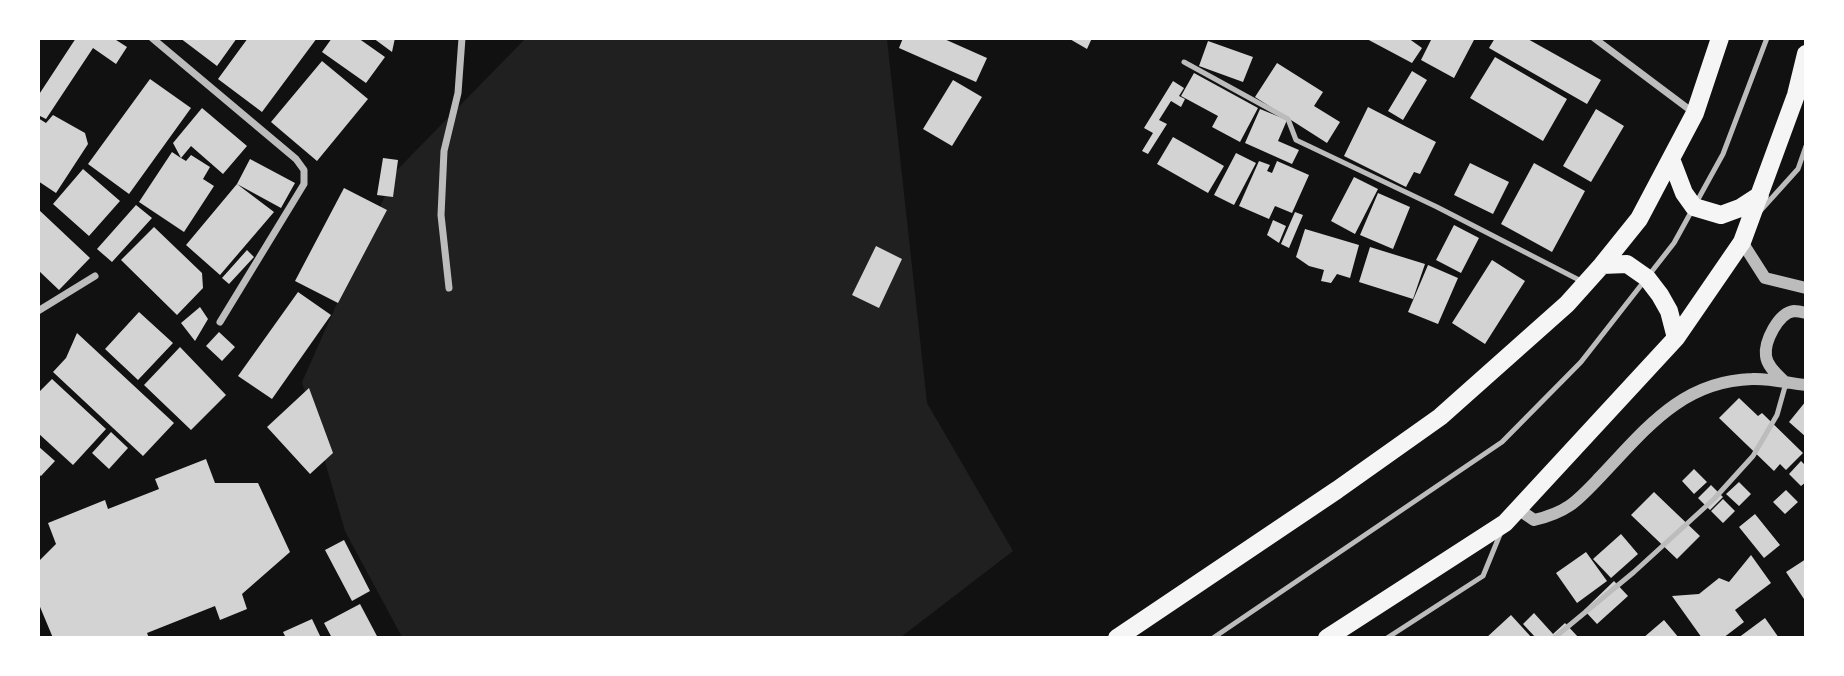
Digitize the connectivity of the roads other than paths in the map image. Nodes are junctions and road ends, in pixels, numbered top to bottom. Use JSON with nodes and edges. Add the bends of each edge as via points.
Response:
{"nodes":[{"id":1,"x":152,"y":38,"type":"edge"},
{"id":2,"x":461,"y":38,"type":"edge"},
{"id":3,"x":1594,"y":38,"type":"edge"},
{"id":4,"x":1720,"y":38,"type":"edge"},
{"id":5,"x":1767,"y":38,"type":"edge"},
{"id":6,"x":1805,"y":54,"type":"edge"},
{"id":7,"x":1184,"y":62,"type":"dead end"},
{"id":8,"x":1695,"y":113,"type":"junction"},
{"id":9,"x":1805,"y":146,"type":"edge"},
{"id":10,"x":1671,"y":159,"type":"junction"},
{"id":11,"x":1760,"y":195,"type":"junction"},
{"id":12,"x":1694,"y":206,"type":"junction"},
{"id":13,"x":1749,"y":223,"type":"junction"},
{"id":14,"x":1742,"y":242,"type":"junction"},
{"id":15,"x":1602,"y":265,"type":"junction"},
{"id":16,"x":95,"y":276,"type":"dead end"},
{"id":17,"x":1647,"y":278,"type":"junction"},
{"id":18,"x":1586,"y":284,"type":"junction"},
{"id":19,"x":449,"y":288,"type":"dead end"},
{"id":20,"x":1805,"y":288,"type":"edge"},
{"id":21,"x":38,"y":312,"type":"edge"},
{"id":22,"x":1805,"y":313,"type":"edge"},
{"id":23,"x":220,"y":322,"type":"dead end"},
{"id":24,"x":1676,"y":338,"type":"junction"},
{"id":25,"x":1786,"y":383,"type":"junction"},
{"id":26,"x":1805,"y":385,"type":"edge"},
{"id":27,"x":1518,"y":509,"type":"junction"},
{"id":28,"x":1505,"y":523,"type":"junction"},
{"id":29,"x":1117,"y":638,"type":"edge"},
{"id":30,"x":1213,"y":638,"type":"edge"},
{"id":31,"x":1327,"y":638,"type":"edge"},
{"id":32,"x":1387,"y":638,"type":"edge"},
{"id":33,"x":1554,"y":638,"type":"edge"}],
"edges":[{"from":1,"to":23,"type":"street","via":[[304,170],[304,184]]},
{"from":2,"to":19,"type":"street","via":[[458,93],[444,152],[441,215]]},
{"from":3,"to":8,"type":"street"},
{"from":4,"to":8,"type":"highway"},
{"from":5,"to":12,"type":"lane","via":[[1723,154]]},
{"from":6,"to":11,"type":"highway","via":[[1796,95]]},
{"from":7,"to":18,"type":"lane","via":[[1288,119],[1296,140]]},
{"from":8,"to":10,"type":"highway"},
{"from":9,"to":13,"type":"lane","via":[[1798,169]]},
{"from":10,"to":12,"type":"highway"},
{"from":10,"to":15,"type":"highway","via":[[1639,219]]},
{"from":11,"to":12,"type":"highway","via":[[1721,215]]},
{"from":11,"to":13,"type":"highway"},
{"from":12,"to":17,"type":"lane"},
{"from":13,"to":14,"type":"highway"},
{"from":14,"to":20,"type":"street","via":[[1765,278]]},
{"from":14,"to":24,"type":"highway"},
{"from":15,"to":17,"type":"highway","via":[[1627,264]]},
{"from":15,"to":18,"type":"highway"},
{"from":16,"to":21,"type":"street"},
{"from":17,"to":24,"type":"highway","via":[[1669,311]]},
{"from":17,"to":30,"type":"lane","via":[[1581,362],[1502,442]]},
{"from":18,"to":29,"type":"highway","via":[[1440,417]]},
{"from":22,"to":25,"type":"street","via":[[1785,315],[1769,338],[1766,356]]},
{"from":24,"to":27,"type":"highway"},
{"from":25,"to":26,"type":"street"},
{"from":25,"to":27,"type":"street","via":[[1753,379],[1701,388],[1661,414],[1577,500],[1556,515],[1534,520]]},
{"from":25,"to":33,"type":"lane","via":[[1777,415],[1753,456],[1714,499]]},
{"from":27,"to":28,"type":"highway"},
{"from":28,"to":31,"type":"highway"},
{"from":28,"to":32,"type":"lane","via":[[1483,576]]}]}
